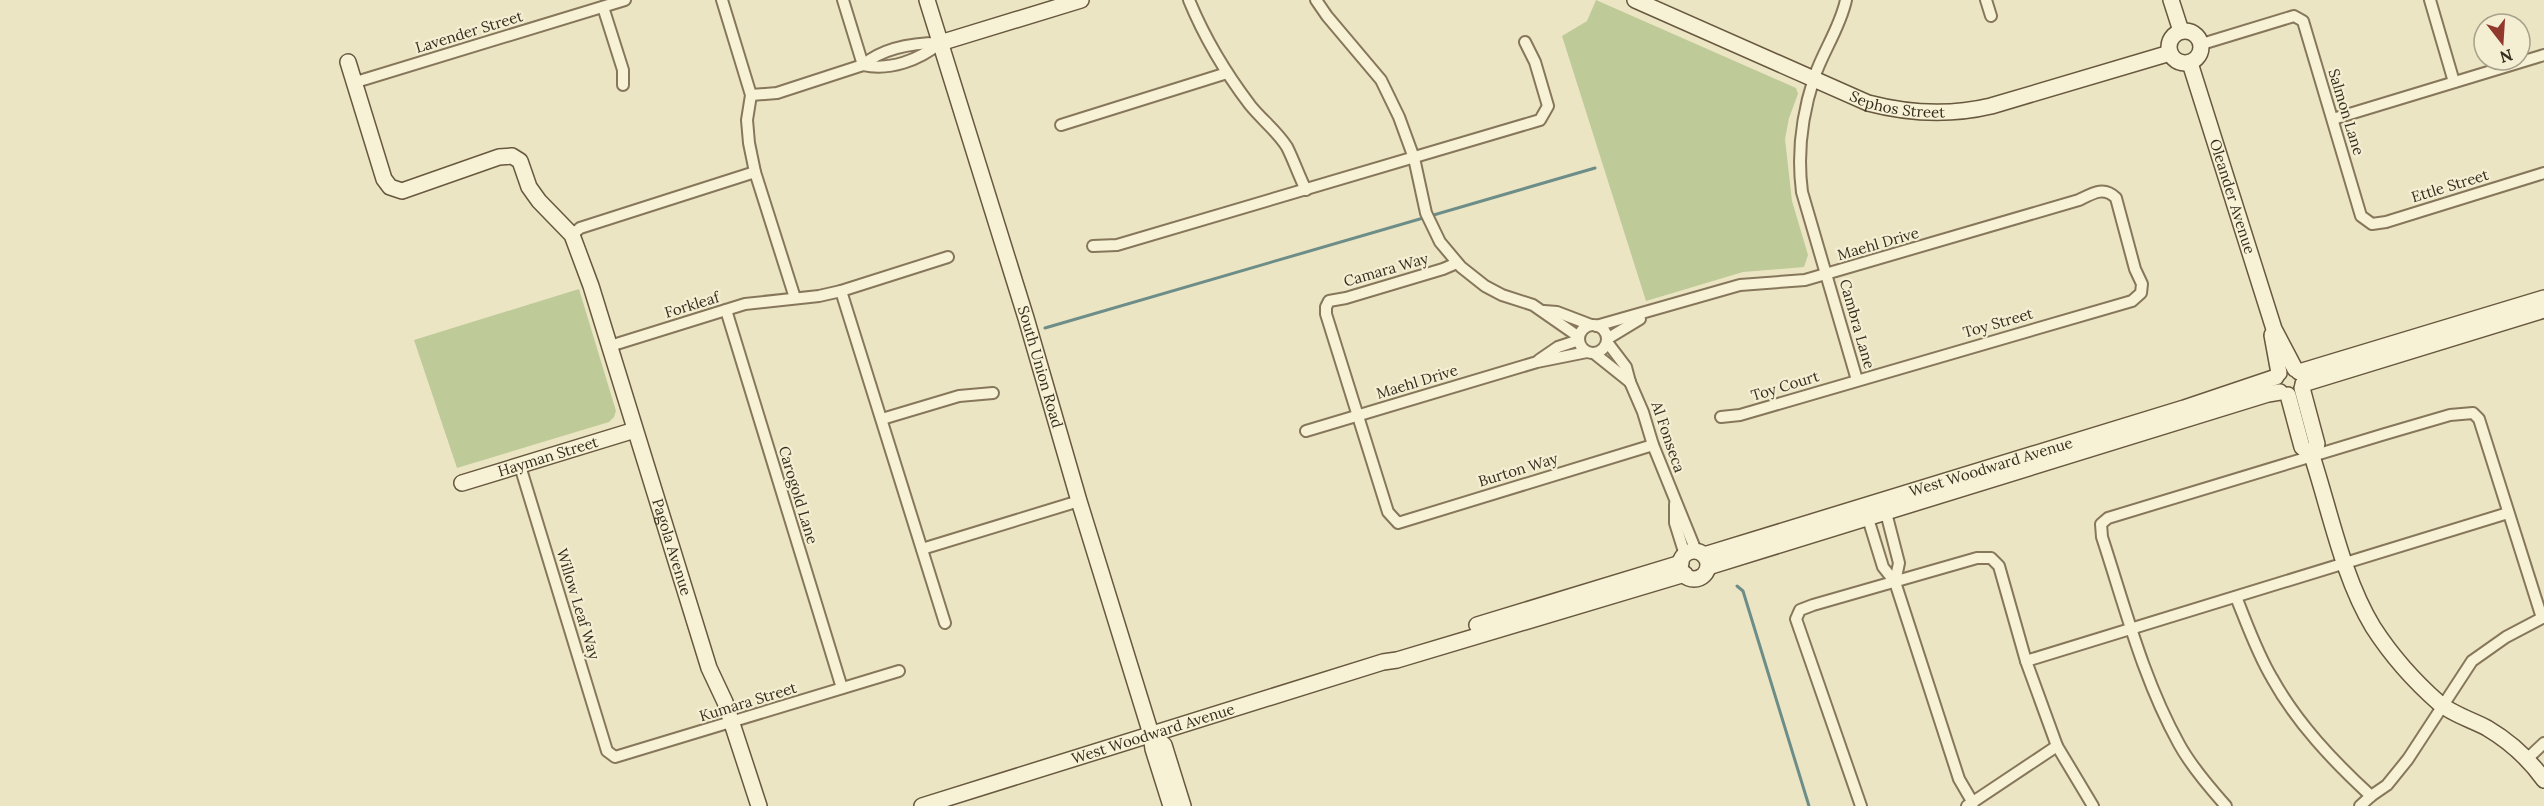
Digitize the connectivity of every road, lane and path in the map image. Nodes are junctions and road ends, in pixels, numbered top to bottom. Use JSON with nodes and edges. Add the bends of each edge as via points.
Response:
{"nodes":[{"id":1,"x":626,"y":0,"type":"edge"},
{"id":2,"x":722,"y":0,"type":"edge"},
{"id":3,"x":843,"y":0,"type":"edge"},
{"id":4,"x":927,"y":0,"type":"edge"},
{"id":5,"x":1081,"y":0,"type":"edge"},
{"id":6,"x":1189,"y":0,"type":"edge"},
{"id":7,"x":1317,"y":0,"type":"edge"},
{"id":8,"x":1635,"y":0,"type":"edge"},
{"id":9,"x":1846,"y":0,"type":"edge"},
{"id":10,"x":1986,"y":0,"type":"edge"},
{"id":11,"x":2171,"y":0,"type":"edge"},
{"id":12,"x":2430,"y":0,"type":"edge"},
{"id":13,"x":603,"y":7,"type":"junction"},
{"id":14,"x":1991,"y":16,"type":"dead end"},
{"id":15,"x":2181,"y":31,"type":"junction"},
{"id":16,"x":1525,"y":42,"type":"dead end"},
{"id":17,"x":940,"y":43,"type":"junction"},
{"id":18,"x":2202,"y":44,"type":"junction"},
{"id":19,"x":2170,"y":53,"type":"junction"},
{"id":20,"x":2544,"y":55,"type":"edge"},
{"id":21,"x":348,"y":62,"type":"dead end"},
{"id":22,"x":2190,"y":63,"type":"junction"},
{"id":23,"x":863,"y":65,"type":"junction"},
{"id":24,"x":1227,"y":73,"type":"junction"},
{"id":25,"x":1814,"y":77,"type":"junction"},
{"id":26,"x":356,"y":82,"type":"junction"},
{"id":27,"x":2454,"y":82,"type":"junction"},
{"id":28,"x":623,"y":85,"type":"dead end"},
{"id":29,"x":751,"y":95,"type":"junction"},
{"id":30,"x":2333,"y":119,"type":"junction"},
{"id":31,"x":1061,"y":125,"type":"dead end"},
{"id":32,"x":1414,"y":158,"type":"junction"},
{"id":33,"x":756,"y":172,"type":"junction"},
{"id":34,"x":2544,"y":173,"type":"edge"},
{"id":35,"x":1306,"y":190,"type":"junction"},
{"id":36,"x":2366,"y":221,"type":"joint"},
{"id":37,"x":572,"y":235,"type":"junction"},
{"id":38,"x":1093,"y":246,"type":"dead end"},
{"id":39,"x":948,"y":256,"type":"dead end"},
{"id":40,"x":1457,"y":263,"type":"junction"},
{"id":41,"x":1827,"y":274,"type":"junction"},
{"id":42,"x":2142,"y":290,"type":"joint"},
{"id":43,"x":841,"y":291,"type":"junction"},
{"id":44,"x":795,"y":297,"type":"junction"},
{"id":45,"x":2544,"y":298,"type":"edge"},
{"id":46,"x":726,"y":310,"type":"junction"},
{"id":47,"x":1544,"y":310,"type":"junction"},
{"id":48,"x":2544,"y":310,"type":"edge"},
{"id":49,"x":1653,"y":311,"type":"junction"},
{"id":50,"x":1594,"y":326,"type":"junction"},
{"id":51,"x":1564,"y":327,"type":"junction"},
{"id":52,"x":2274,"y":329,"type":"junction"},
{"id":53,"x":1579,"y":339,"type":"junction"},
{"id":54,"x":1607,"y":340,"type":"junction"},
{"id":55,"x":610,"y":346,"type":"junction"},
{"id":56,"x":1558,"y":347,"type":"junction"},
{"id":57,"x":1591,"y":353,"type":"junction"},
{"id":58,"x":1537,"y":362,"type":"junction"},
{"id":59,"x":2300,"y":378,"type":"junction"},
{"id":60,"x":1857,"y":380,"type":"junction"},
{"id":61,"x":1630,"y":382,"type":"junction"},
{"id":62,"x":2281,"y":384,"type":"junction"},
{"id":63,"x":993,"y":393,"type":"dead end"},
{"id":64,"x":1357,"y":415,"type":"junction"},
{"id":65,"x":1721,"y":417,"type":"dead end"},
{"id":66,"x":882,"y":419,"type":"junction"},
{"id":67,"x":635,"y":430,"type":"junction"},
{"id":68,"x":1306,"y":431,"type":"dead end"},
{"id":69,"x":1653,"y":445,"type":"junction"},
{"id":70,"x":2312,"y":456,"type":"junction"},
{"id":71,"x":520,"y":466,"type":"junction"},
{"id":72,"x":462,"y":483,"type":"dead end"},
{"id":73,"x":1079,"y":501,"type":"junction"},
{"id":74,"x":1884,"y":506,"type":"junction"},
{"id":75,"x":1866,"y":512,"type":"junction"},
{"id":76,"x":2508,"y":513,"type":"junction"},
{"id":77,"x":922,"y":549,"type":"junction"},
{"id":78,"x":1693,"y":561,"type":"junction"},
{"id":79,"x":2346,"y":563,"type":"junction"},
{"id":80,"x":1895,"y":582,"type":"junction"},
{"id":81,"x":2236,"y":597,"type":"junction"},
{"id":82,"x":2543,"y":617,"type":"edge"},
{"id":83,"x":945,"y":623,"type":"dead end"},
{"id":84,"x":2130,"y":629,"type":"junction"},
{"id":85,"x":2026,"y":661,"type":"junction"},
{"id":86,"x":898,"y":671,"type":"dead end"},
{"id":87,"x":842,"y":688,"type":"junction"},
{"id":88,"x":2442,"y":705,"type":"junction"},
{"id":89,"x":733,"y":723,"type":"junction"},
{"id":90,"x":1151,"y":734,"type":"junction"},
{"id":91,"x":2544,"y":743,"type":"edge"},
{"id":92,"x":2057,"y":746,"type":"junction"},
{"id":93,"x":607,"y":751,"type":"joint"},
{"id":94,"x":2527,"y":759,"type":"junction"},
{"id":95,"x":2544,"y":780,"type":"edge"},
{"id":96,"x":2370,"y":796,"type":"junction"},
{"id":97,"x":1970,"y":804,"type":"edge"},
{"id":98,"x":759,"y":806,"type":"edge"},
{"id":99,"x":922,"y":806,"type":"edge"},
{"id":100,"x":1171,"y":806,"type":"edge"},
{"id":101,"x":1183,"y":806,"type":"edge"},
{"id":102,"x":1860,"y":806,"type":"edge"},
{"id":103,"x":2092,"y":806,"type":"edge"},
{"id":104,"x":2226,"y":806,"type":"edge"},
{"id":105,"x":2360,"y":806,"type":"edge"}],
"edges":[{"from":1,"to":13,"type":"street","name":"Lavender Street"},
{"from":2,"to":29,"type":"street"},
{"from":3,"to":23,"type":"street"},
{"from":4,"to":17,"type":"street","name":"South Union Road"},
{"from":5,"to":17,"type":"street"},
{"from":6,"to":24,"type":"street","via":[[1200,28]]},
{"from":7,"to":32,"type":"street","via":[[1381,80]]},
{"from":8,"to":25,"type":"street","name":"Sephos Street"},
{"from":9,"to":25,"type":"street","name":"Cambra Lane"},
{"from":10,"to":14,"type":"street"},
{"from":11,"to":15,"type":"street"},
{"from":12,"to":27,"type":"street"},
{"from":13,"to":26,"type":"street","name":"Lavender Street"},
{"from":13,"to":28,"type":"street","via":[[623,70]]},
{"from":15,"to":18,"type":"street","via":[[2196,34]]},
{"from":15,"to":19,"type":"street","via":[[2171,39]]},
{"from":16,"to":32,"type":"street","via":[[1548,106],[1540,120]]},
{"from":17,"to":23,"type":"street","via":[[916,43],[874,56]]},
{"from":17,"to":73,"type":"street","name":"South Union Road"},
{"from":18,"to":22,"type":"street","via":[[2198,58]]},
{"from":18,"to":30,"type":"street","name":"Salmon Lane","via":[[2294,16],[2303,21]]},
{"from":19,"to":22,"type":"street","via":[[2179,63]]},
{"from":19,"to":25,"type":"street","name":"Sephos Street","via":[[1991,106],[1945,113],[1897,110],[1868,103]]},
{"from":20,"to":27,"type":"street"},
{"from":21,"to":26,"type":"street"},
{"from":22,"to":52,"type":"street","name":"Oleander Avenue"},
{"from":23,"to":29,"type":"street","via":[[777,93]]},
{"from":24,"to":31,"type":"street"},
{"from":24,"to":35,"type":"street","via":[[1287,148]]},
{"from":25,"to":41,"type":"street","name":"Cambra Lane","via":[[1802,129],[1799,170]]},
{"from":26,"to":37,"type":"street","via":[[384,179],[390,187],[402,191],[512,156],[520,161],[529,187],[539,201]]},
{"from":27,"to":30,"type":"street"},
{"from":29,"to":33,"type":"street","via":[[747,120]]},
{"from":30,"to":36,"type":"street","name":"Salmon Lane","via":[[2361,216]]},
{"from":32,"to":35,"type":"street"},
{"from":32,"to":40,"type":"street","via":[[1426,213],[1440,242]]},
{"from":33,"to":37,"type":"street","via":[[580,228]]},
{"from":33,"to":44,"type":"street"},
{"from":34,"to":36,"type":"street","name":"Ettle Street","via":[[2386,222]]},
{"from":35,"to":38,"type":"street","via":[[1117,245]]},
{"from":37,"to":55,"type":"street","name":"Pagola Avenue"},
{"from":39,"to":43,"type":"street","name":"Forkleaf"},
{"from":40,"to":47,"type":"street","via":[[1485,286]]},
{"from":40,"to":64,"type":"street","name":"Camara Way","via":[[1329,301],[1326,307]]},
{"from":41,"to":42,"type":"street","name":"Maehl Drive","via":[[2079,200],[2096,191],[2108,192],[2119,203]]},
{"from":41,"to":49,"type":"street","name":"Maehl Drive","via":[[1794,282],[1740,285]]},
{"from":41,"to":60,"type":"street","name":"Cambra Lane"},
{"from":42,"to":60,"type":"street","name":"Toy Street","via":[[2132,301]]},
{"from":43,"to":44,"type":"street","name":"Forkleaf"},
{"from":43,"to":66,"type":"street"},
{"from":44,"to":46,"type":"street","name":"Forkleaf"},
{"from":45,"to":59,"type":"street"},
{"from":46,"to":55,"type":"street","name":"Forkleaf"},
{"from":46,"to":87,"type":"street","name":"Carogold Lane"},
{"from":47,"to":50,"type":"street"},
{"from":47,"to":51,"type":"street"},
{"from":48,"to":59,"type":"street"},
{"from":49,"to":50,"type":"street","name":"Maehl Drive"},
{"from":49,"to":54,"type":"street","name":"Maehl Drive"},
{"from":50,"to":53,"type":"street","via":[[1583,329]]},
{"from":50,"to":54,"type":"street","via":[[1604,330]]},
{"from":51,"to":53,"type":"street"},
{"from":51,"to":56,"type":"street"},
{"from":52,"to":59,"type":"street","name":"Oleander Avenue"},
{"from":52,"to":62,"type":"street","name":"Oleander Avenue","via":[[2271,338]]},
{"from":53,"to":56,"type":"street","name":"Maehl Drive"},
{"from":53,"to":57,"type":"street","via":[[1581,347]]},
{"from":54,"to":57,"type":"street","via":[[1604,349]]},
{"from":54,"to":61,"type":"street","name":"Al Fonseca","via":[[1626,367]]},
{"from":55,"to":67,"type":"street","name":"Pagola Avenue"},
{"from":56,"to":58,"type":"street","name":"Maehl Drive"},
{"from":57,"to":58,"type":"street","name":"Maehl Drive"},
{"from":57,"to":61,"type":"street","name":"Al Fonseca"},
{"from":58,"to":64,"type":"street","name":"Maehl Drive"},
{"from":59,"to":62,"type":"street","via":[[2286,369]]},
{"from":59,"to":62,"type":"street","via":[[2296,394]]},
{"from":59,"to":70,"type":"street","name":"Oleander Avenue","via":[[2317,444]]},
{"from":60,"to":65,"type":"street","name":"Toy Court","via":[[1740,416]]},
{"from":61,"to":69,"type":"street","name":"Al Fonseca"},
{"from":62,"to":70,"type":"street","name":"Oleander Avenue","via":[[2302,447]]},
{"from":62,"to":74,"type":"street","name":"West Woodward Avenue","via":[[2268,394]]},
{"from":63,"to":66,"type":"street","via":[[959,396]]},
{"from":64,"to":68,"type":"street","name":"Maehl Drive"},
{"from":64,"to":69,"type":"street","name":"Burton Way","via":[[1388,512],[1398,523]]},
{"from":66,"to":77,"type":"street"},
{"from":67,"to":71,"type":"street","name":"Hayman Street"},
{"from":67,"to":89,"type":"street","name":"Pagola Avenue","via":[[709,668]]},
{"from":69,"to":78,"type":"street","name":"Al Fonseca","via":[[1685,520]]},
{"from":70,"to":76,"type":"street","via":[[2450,415],[2473,413],[2479,419]]},
{"from":70,"to":79,"type":"street"},
{"from":70,"to":84,"type":"street","via":[[2108,518],[2101,524]]},
{"from":71,"to":72,"type":"street","name":"Hayman Street"},
{"from":71,"to":93,"type":"street","name":"Willow Leaf Way"},
{"from":73,"to":77,"type":"street"},
{"from":73,"to":90,"type":"street","name":"South Union Road"},
{"from":74,"to":75,"type":"street","name":"West Woodward Avenue"},
{"from":74,"to":80,"type":"street","via":[[1899,563]]},
{"from":75,"to":78,"type":"street","name":"West Woodward Avenue"},
{"from":75,"to":80,"type":"street","via":[[1883,567]]},
{"from":76,"to":79,"type":"street"},
{"from":76,"to":82,"type":"street"},
{"from":77,"to":83,"type":"street"},
{"from":78,"to":90,"type":"street","name":"West Woodward Avenue","via":[[1397,660]]},
{"from":79,"to":81,"type":"street"},
{"from":79,"to":88,"type":"street","via":[[2373,627],[2422,688]]},
{"from":80,"to":85,"type":"street","via":[[1977,558],[1992,558],[1999,566]]},
{"from":80,"to":97,"type":"street"},
{"from":80,"to":102,"type":"street","via":[[1813,605],[1800,610],[1796,619]]},
{"from":81,"to":84,"type":"street"},
{"from":81,"to":96,"type":"street","via":[[2272,679],[2306,729]]},
{"from":82,"to":88,"type":"street","via":[[2505,637],[2472,661]]},
{"from":84,"to":85,"type":"street"},
{"from":84,"to":104,"type":"street","via":[[2179,745]]},
{"from":85,"to":92,"type":"street"},
{"from":86,"to":87,"type":"street","name":"Kumara Street"},
{"from":87,"to":89,"type":"street","name":"Kumara Street"},
{"from":88,"to":94,"type":"street","via":[[2498,735]]},
{"from":88,"to":96,"type":"street","via":[[2408,759],[2387,785]]},
{"from":89,"to":93,"type":"street","name":"Kumara Street","via":[[626,755],[615,757]]},
{"from":89,"to":98,"type":"street","name":"Pagola Avenue"},
{"from":90,"to":99,"type":"street","name":"West Woodward Avenue"},
{"from":90,"to":100,"type":"street","name":"South Union Road"},
{"from":90,"to":101,"type":"street","name":"South Union Road","via":[[1164,745]]},
{"from":91,"to":94,"type":"street"},
{"from":92,"to":97,"type":"street"},
{"from":92,"to":103,"type":"street"},
{"from":94,"to":95,"type":"street"},
{"from":96,"to":105,"type":"street"}]}
